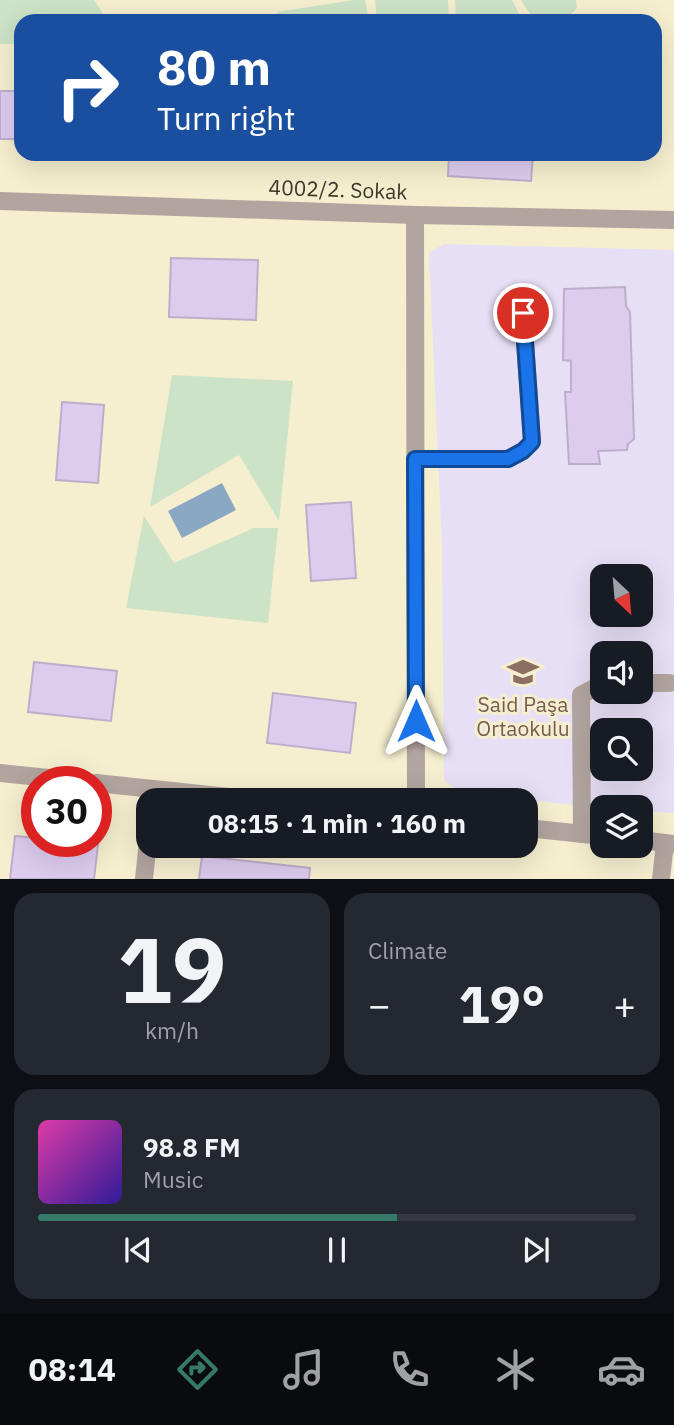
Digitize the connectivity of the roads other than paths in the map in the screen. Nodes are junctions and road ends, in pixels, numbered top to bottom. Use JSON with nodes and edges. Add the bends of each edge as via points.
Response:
{"nodes":[{"id":1,"x":0,"y":201,"type":"edge"},
{"id":2,"x":415,"y":215,"type":"junction"},
{"id":3,"x":674,"y":220,"type":"edge"},
{"id":4,"x":523,"y":313,"type":"dead end"},
{"id":5,"x":415,"y":459,"type":"junction"},
{"id":6,"x":653,"y":683,"type":"edge"},
{"id":7,"x":669,"y":683,"type":"dead end"},
{"id":8,"x":590,"y":690,"type":"edge"},
{"id":9,"x":0,"y":773,"type":"edge"},
{"id":10,"x":21,"y":775,"type":"edge"},
{"id":11,"x":112,"y":786,"type":"edge"},
{"id":12,"x":416,"y":788,"type":"edge"},
{"id":13,"x":136,"y":791,"type":"edge"},
{"id":14,"x":538,"y":829,"type":"edge"},
{"id":15,"x":582,"y":834,"type":"junction"},
{"id":16,"x":590,"y":835,"type":"edge"},
{"id":17,"x":669,"y":843,"type":"edge"},
{"id":18,"x":146,"y":858,"type":"edge"},
{"id":19,"x":144,"y":879,"type":"edge"},
{"id":20,"x":661,"y":879,"type":"edge"}],
"edges":[{"from":1,"to":2,"type":"street","name":"4002/2. Sokak"},
{"from":2,"to":3,"type":"street","name":"4002/2. Sokak"},
{"from":2,"to":5,"type":"street"},
{"from":4,"to":5,"type":"street","via":[[532,442],[508,459]]},
{"from":5,"to":12,"type":"street"},
{"from":6,"to":7,"type":"street"},
{"from":8,"to":15,"type":"street","via":[[581,695]]},
{"from":9,"to":10,"type":"street"},
{"from":11,"to":13,"type":"street"},
{"from":14,"to":15,"type":"street"},
{"from":15,"to":16,"type":"street"},
{"from":17,"to":20,"type":"street"},
{"from":18,"to":19,"type":"street"}]}
